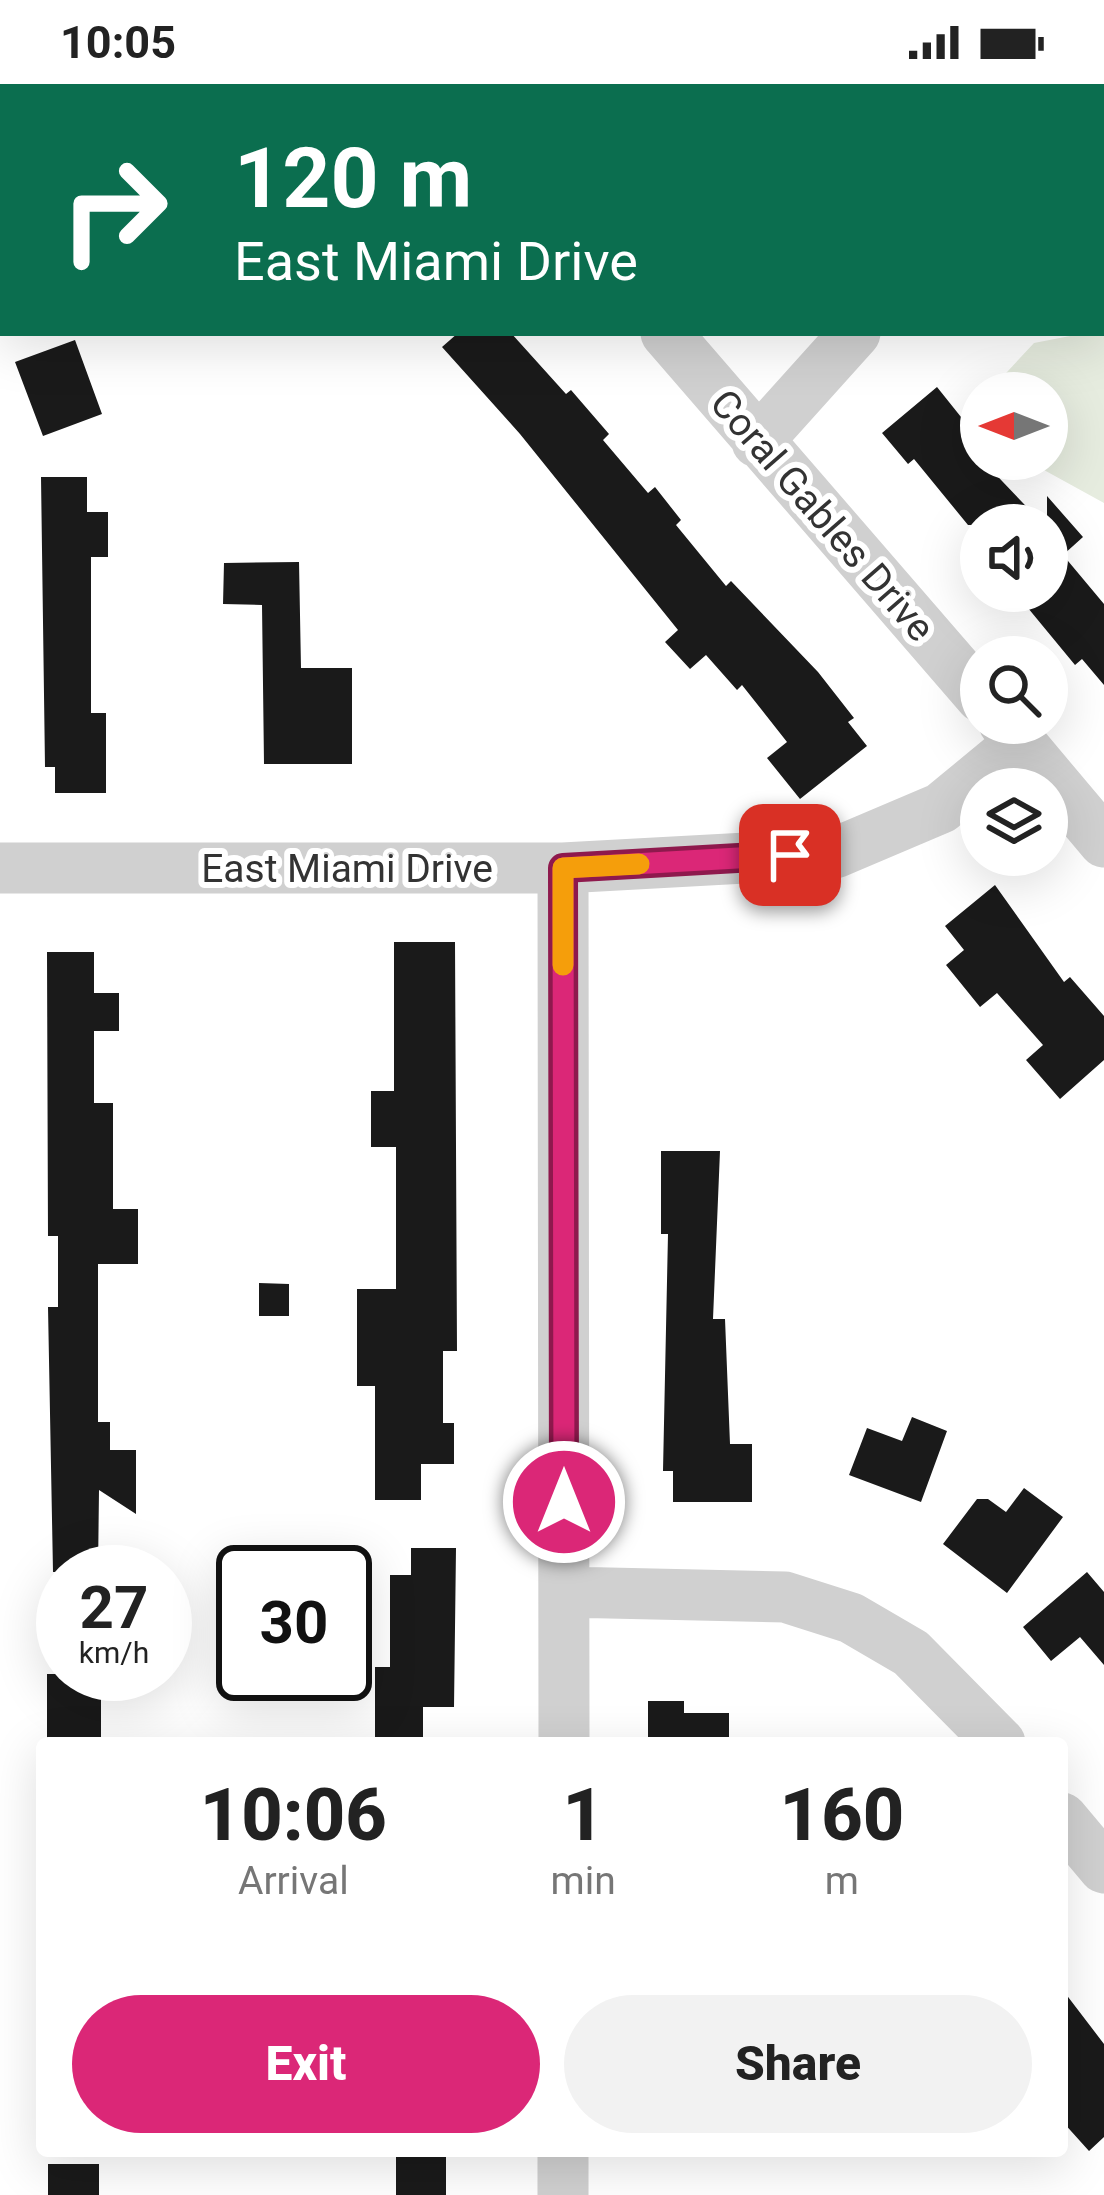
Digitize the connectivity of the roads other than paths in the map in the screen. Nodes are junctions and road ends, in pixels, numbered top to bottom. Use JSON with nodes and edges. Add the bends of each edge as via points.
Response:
{"nodes":[{"id":1,"x":669,"y":336,"type":"edge"},
{"id":2,"x":853,"y":336,"type":"edge"},
{"id":3,"x":757,"y":442,"type":"junction"},
{"id":4,"x":960,"y":673,"type":"edge"},
{"id":5,"x":1001,"y":744,"type":"edge"},
{"id":6,"x":1022,"y":744,"type":"edge"},
{"id":7,"x":1104,"y":842,"type":"edge"},
{"id":8,"x":0,"y":868,"type":"edge"},
{"id":9,"x":563,"y":868,"type":"junction"},
{"id":10,"x":565,"y":1592,"type":"junction"},
{"id":11,"x":564,"y":1737,"type":"edge"},
{"id":12,"x":994,"y":1737,"type":"edge"},
{"id":13,"x":1068,"y":1825,"type":"edge"},
{"id":14,"x":1104,"y":1868,"type":"edge"},
{"id":15,"x":563,"y":2157,"type":"edge"},
{"id":16,"x":563,"y":2195,"type":"edge"}],
"edges":[{"from":1,"to":3,"type":"street","name":"Coral Gables Drive"},
{"from":2,"to":3,"type":"street"},
{"from":3,"to":4,"type":"street","name":"Coral Gables Drive"},
{"from":5,"to":9,"type":"street","name":"East Miami Drive","via":[[941,808],[835,853]]},
{"from":6,"to":7,"type":"street"},
{"from":8,"to":9,"type":"street","name":"East Miami Drive"},
{"from":9,"to":10,"type":"street"},
{"from":10,"to":11,"type":"street"},
{"from":10,"to":12,"type":"street","via":[[785,1597],[850,1618],[910,1653]]},
{"from":13,"to":14,"type":"street"},
{"from":15,"to":16,"type":"street"}]}
